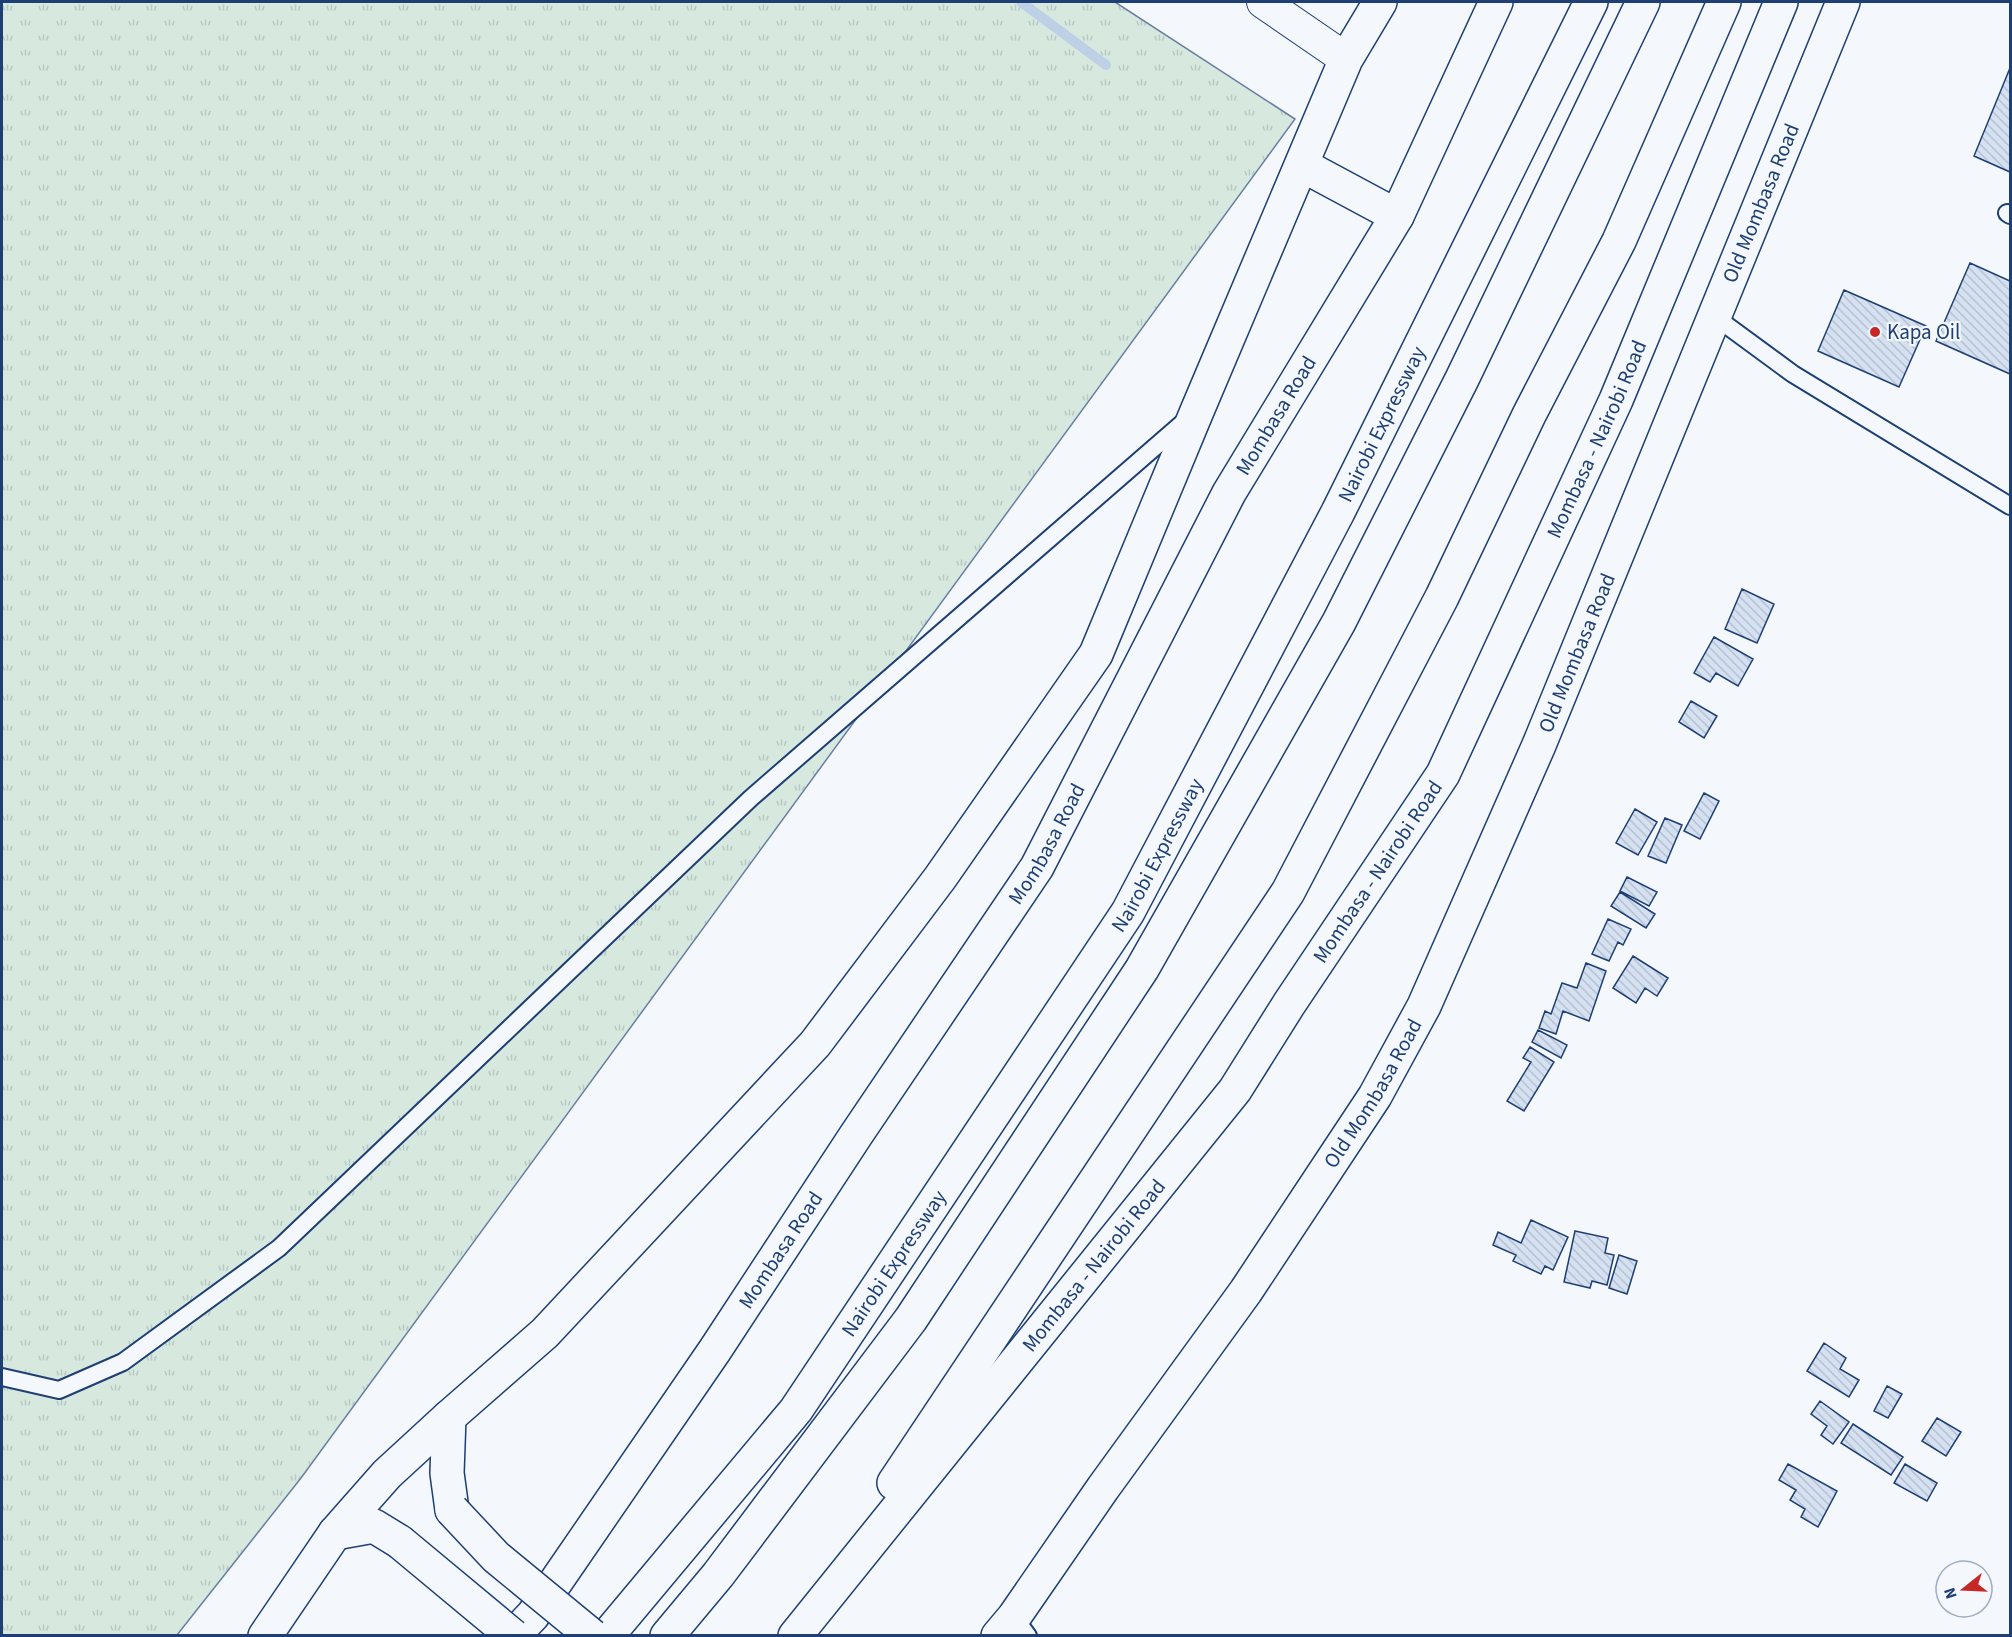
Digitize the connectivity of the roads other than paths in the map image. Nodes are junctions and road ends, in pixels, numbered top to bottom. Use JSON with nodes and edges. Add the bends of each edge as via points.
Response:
{"nodes":[{"id":1,"x":1263,"y":2,"type":"edge"},
{"id":2,"x":1380,"y":2,"type":"edge"},
{"id":3,"x":1496,"y":2,"type":"edge"},
{"id":4,"x":1591,"y":2,"type":"edge"},
{"id":5,"x":1643,"y":2,"type":"edge"},
{"id":6,"x":1725,"y":2,"type":"edge"},
{"id":7,"x":1780,"y":2,"type":"edge"},
{"id":8,"x":1843,"y":2,"type":"edge"},
{"id":9,"x":1346,"y":59,"type":"junction"},
{"id":10,"x":1302,"y":165,"type":"junction"},
{"id":11,"x":1397,"y":216,"type":"junction"},
{"id":12,"x":1714,"y":316,"type":"junction"},
{"id":13,"x":1197,"y":411,"type":"junction"},
{"id":14,"x":2010,"y":506,"type":"edge"},
{"id":15,"x":2,"y":1377,"type":"edge"},
{"id":16,"x":448,"y":1417,"type":"junction"},
{"id":17,"x":335,"y":1533,"type":"junction"},
{"id":18,"x":1013,"y":1629,"type":"edge"},
{"id":19,"x":265,"y":1635,"type":"edge"},
{"id":20,"x":513,"y":1635,"type":"edge"},
{"id":21,"x":592,"y":1635,"type":"edge"},
{"id":22,"x":607,"y":1635,"type":"edge"},
{"id":23,"x":667,"y":1635,"type":"edge"},
{"id":24,"x":793,"y":1635,"type":"edge"}],
"edges":[{"from":1,"to":9,"type":"street"},
{"from":2,"to":9,"type":"main road"},
{"from":3,"to":11,"type":"main road","name":"Mombasa Road"},
{"from":4,"to":22,"type":"main road","name":"Nairobi Expressway","via":[[1338,512],[1128,912],[796,1410]]},
{"from":5,"to":23,"type":"main road","name":"Nairobi Expressway","via":[[1462,379],[1339,622],[1142,969],[911,1319],[718,1575]]},
{"from":6,"to":24,"type":"main road","via":[[1619,241],[1529,415],[1442,597],[1288,891]]},
{"from":7,"to":24,"type":"main road","name":"Mombasa - Nairobi Road","via":[[1616,400],[1443,774],[1234,1090]]},
{"from":8,"to":12,"type":"main road","name":"Old Mombasa Road"},
{"from":9,"to":10,"type":"main road"},
{"from":10,"to":11,"type":"main road"},
{"from":10,"to":13,"type":"main road"},
{"from":11,"to":20,"type":"main road","name":"Mombasa Road","via":[[1229,492],[1037,867],[715,1350],[533,1615]]},
{"from":12,"to":14,"type":"lane","via":[[1793,374]]},
{"from":12,"to":18,"type":"main road","name":"Old Mombasa Road","via":[[1539,745],[1424,1006],[1375,1096],[1214,1336],[1102,1488]]},
{"from":13,"to":15,"type":"lane","via":[[751,798],[279,1248],[123,1362],[59,1390]]},
{"from":13,"to":16,"type":"main road","via":[[1096,654],[933,887],[815,1044],[545,1333]]},
{"from":16,"to":17,"type":"main road","via":[[387,1474]]},
{"from":16,"to":21,"type":"main road","bridge":true,"via":[[447,1473],[452,1510],[496,1557]]},
{"from":17,"to":19,"type":"main road"},
{"from":17,"to":20,"type":"main road","bridge":true,"via":[[374,1526],[400,1542]]}]}
